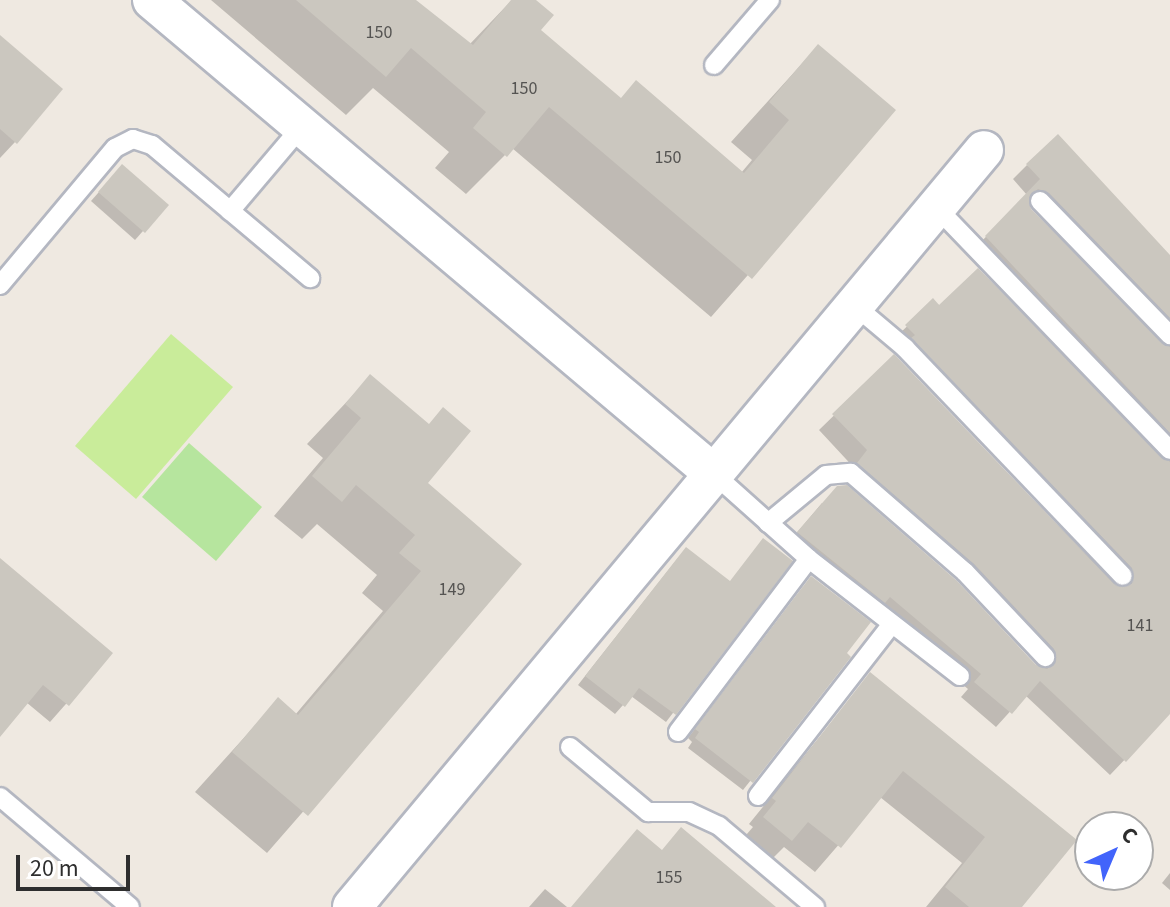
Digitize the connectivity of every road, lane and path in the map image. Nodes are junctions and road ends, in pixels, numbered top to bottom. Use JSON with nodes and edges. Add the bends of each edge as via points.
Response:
{"nodes":[{"id":1,"x":152,"y":0,"type":"edge"},
{"id":2,"x":770,"y":0,"type":"edge"},
{"id":3,"x":714,"y":65,"type":"dead end"},
{"id":4,"x":302,"y":126,"type":"junction"},
{"id":5,"x":984,"y":150,"type":"dead end"},
{"id":6,"x":1040,"y":201,"type":"dead end"},
{"id":7,"x":936,"y":207,"type":"junction"},
{"id":8,"x":230,"y":211,"type":"junction"},
{"id":9,"x":310,"y":278,"type":"dead end"},
{"id":10,"x":0,"y":285,"type":"edge"},
{"id":11,"x":854,"y":305,"type":"junction"},
{"id":12,"x":1170,"y":335,"type":"edge"},
{"id":13,"x":1170,"y":450,"type":"edge"},
{"id":14,"x":714,"y":474,"type":"junction"},
{"id":15,"x":768,"y":523,"type":"junction"},
{"id":16,"x":809,"y":559,"type":"junction"},
{"id":17,"x":1123,"y":576,"type":"dead end"},
{"id":18,"x":892,"y":624,"type":"junction"},
{"id":19,"x":1045,"y":657,"type":"dead end"},
{"id":20,"x":960,"y":676,"type":"dead end"},
{"id":21,"x":678,"y":732,"type":"dead end"},
{"id":22,"x":570,"y":747,"type":"dead end"},
{"id":23,"x":758,"y":796,"type":"dead end"},
{"id":24,"x":0,"y":797,"type":"edge"},
{"id":25,"x":130,"y":907,"type":"edge"},
{"id":26,"x":352,"y":907,"type":"edge"},
{"id":27,"x":815,"y":907,"type":"edge"}],
"edges":[{"from":1,"to":4,"type":"street"},
{"from":2,"to":3,"type":"lane"},
{"from":4,"to":8,"type":"lane"},
{"from":4,"to":14,"type":"street"},
{"from":5,"to":7,"type":"street"},
{"from":6,"to":12,"type":"lane"},
{"from":7,"to":11,"type":"street"},
{"from":7,"to":13,"type":"lane"},
{"from":8,"to":9,"type":"lane"},
{"from":8,"to":10,"type":"lane","via":[[152,145],[133,139],[115,148]]},
{"from":11,"to":14,"type":"street"},
{"from":11,"to":17,"type":"lane","via":[[905,348]]},
{"from":14,"to":15,"type":"lane"},
{"from":14,"to":26,"type":"street"},
{"from":15,"to":16,"type":"lane"},
{"from":15,"to":19,"type":"lane","via":[[826,475],[851,473],[965,572]]},
{"from":16,"to":18,"type":"lane"},
{"from":16,"to":21,"type":"lane"},
{"from":18,"to":20,"type":"lane"},
{"from":18,"to":23,"type":"lane"},
{"from":22,"to":27,"type":"lane","via":[[648,812],[689,812],[719,826]]},
{"from":24,"to":25,"type":"lane"}]}
